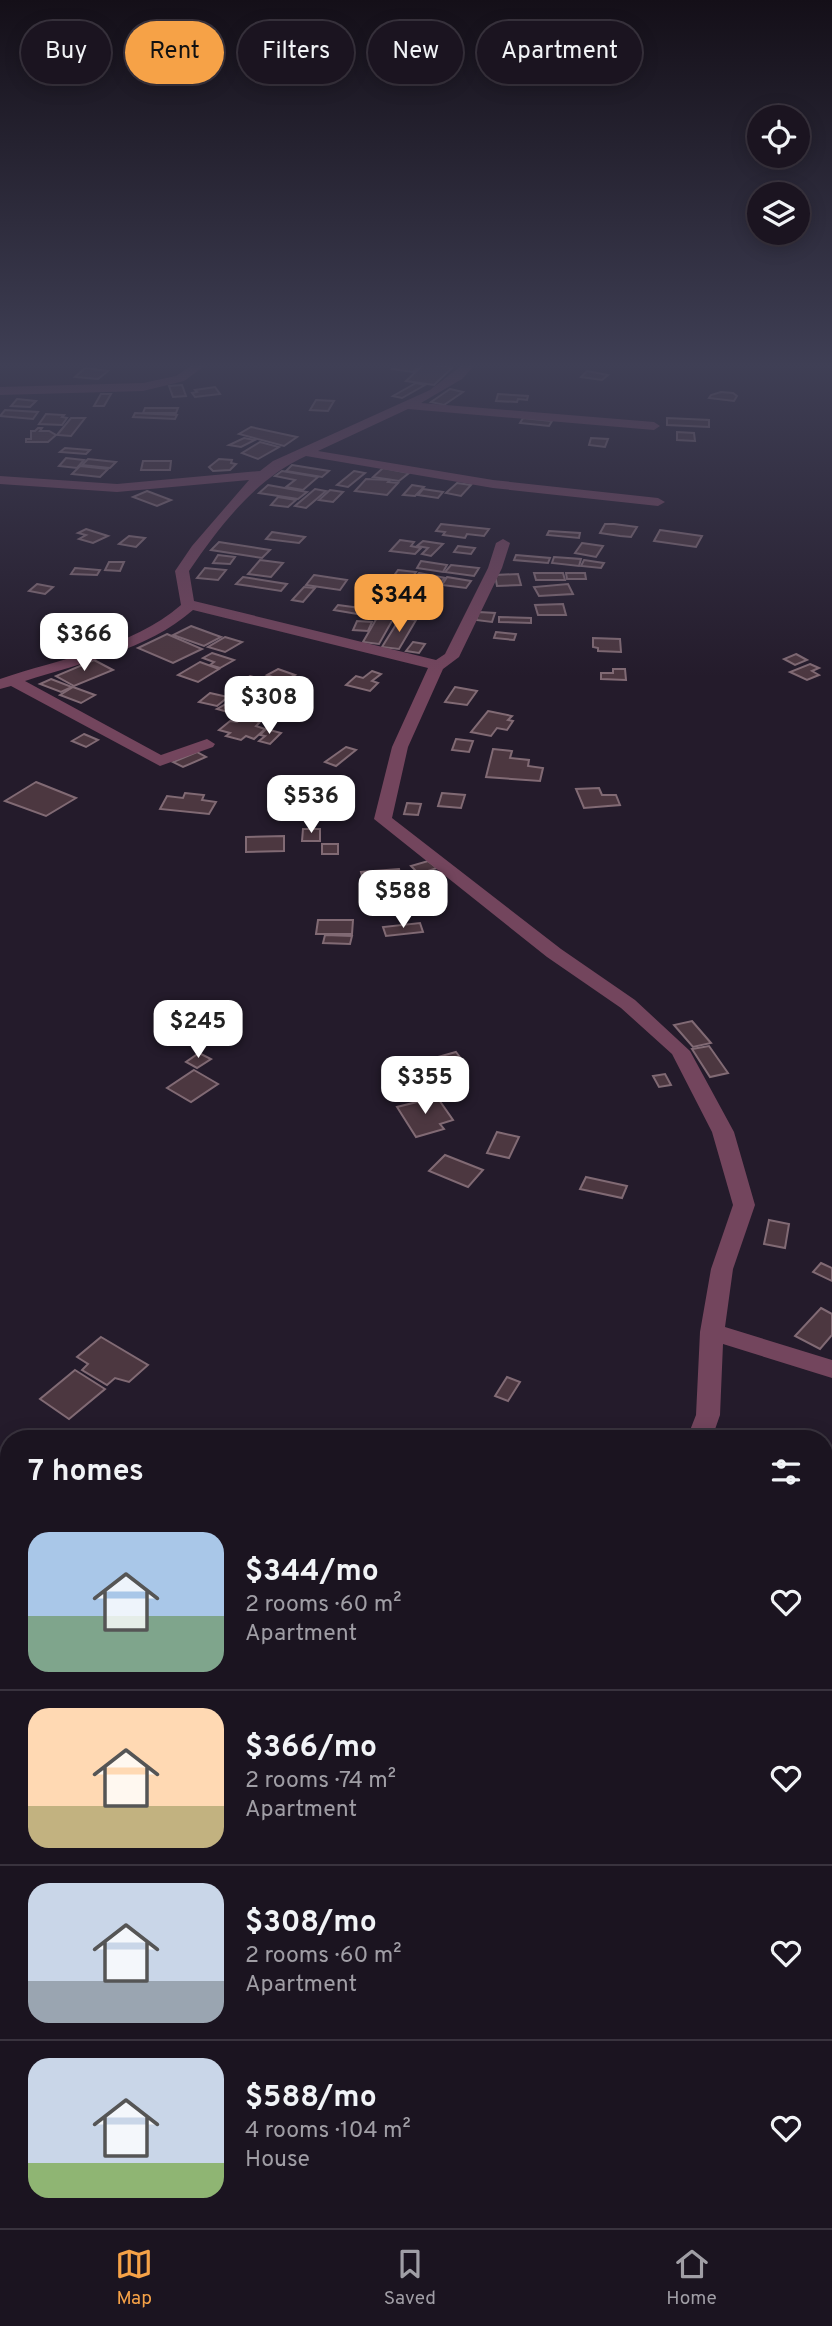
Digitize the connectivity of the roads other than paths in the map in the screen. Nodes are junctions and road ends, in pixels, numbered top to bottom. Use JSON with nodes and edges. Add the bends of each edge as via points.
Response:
{"nodes":[{"id":1,"x":271,"y":469,"type":"edge"},
{"id":2,"x":404,"y":469,"type":"edge"},
{"id":3,"x":263,"y":475,"type":"junction"},
{"id":4,"x":0,"y":480,"type":"edge"},
{"id":5,"x":658,"y":502,"type":"dead end"},
{"id":6,"x":503,"y":543,"type":"dead end"},
{"id":7,"x":188,"y":604,"type":"junction"},
{"id":8,"x":436,"y":667,"type":"junction"},
{"id":9,"x":6,"y":682,"type":"edge"},
{"id":10,"x":207,"y":744,"type":"dead end"},
{"id":11,"x":712,"y":1332,"type":"junction"},
{"id":12,"x":832,"y":1369,"type":"edge"},
{"id":13,"x":703,"y":1430,"type":"edge"}],
"edges":[{"from":1,"to":3,"type":"street"},
{"from":2,"to":5,"type":"street"},
{"from":3,"to":4,"type":"street","via":[[117,488]]},
{"from":3,"to":7,"type":"street","via":[[182,571]]},
{"from":6,"to":8,"type":"street","via":[[451,657]]},
{"from":7,"to":8,"type":"street"},
{"from":7,"to":9,"type":"street","via":[[166,624],[123,644]]},
{"from":8,"to":11,"type":"street","via":[[400,747],[383,819],[554,953],[628,1004],[680,1051],[723,1132],[744,1205],[722,1269]]},
{"from":9,"to":10,"type":"street","via":[[160,761]]},
{"from":11,"to":12,"type":"street"},
{"from":11,"to":13,"type":"street","via":[[708,1415]]}]}
